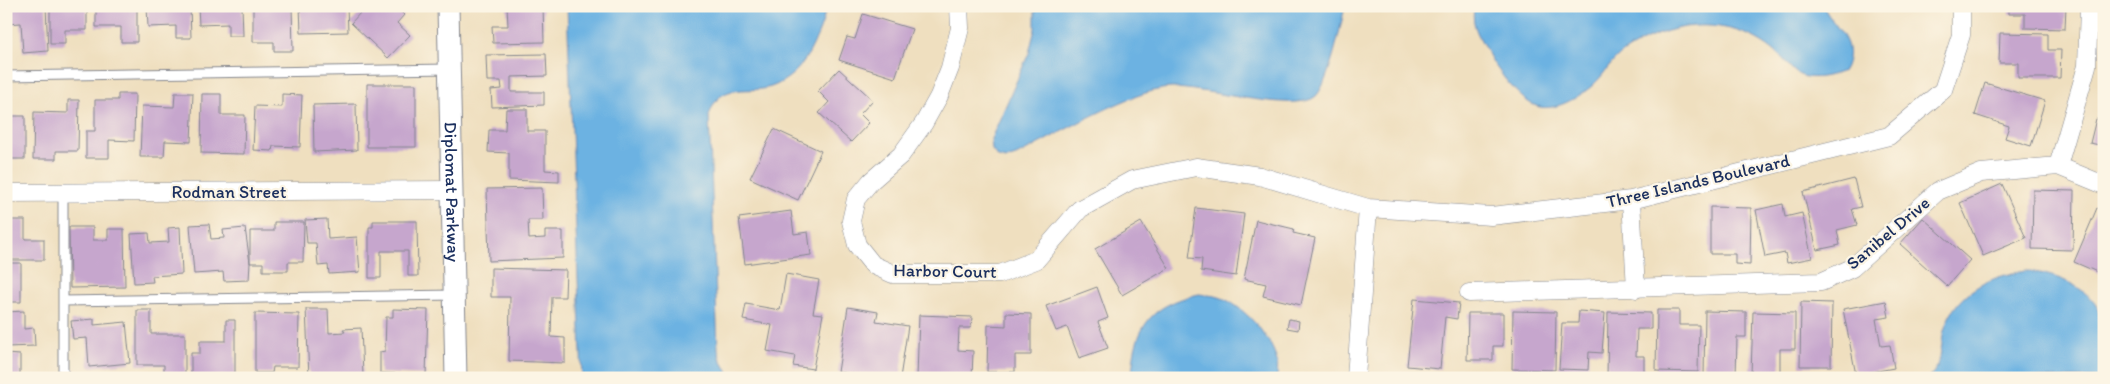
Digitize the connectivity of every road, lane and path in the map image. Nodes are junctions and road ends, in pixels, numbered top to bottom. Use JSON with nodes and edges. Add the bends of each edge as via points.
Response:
{"nodes":[{"id":1,"x":448,"y":6,"type":"edge"},
{"id":2,"x":959,"y":6,"type":"edge"},
{"id":3,"x":1961,"y":6,"type":"edge"},
{"id":4,"x":2088,"y":6,"type":"edge"},
{"id":5,"x":449,"y":69,"type":"junction"},
{"id":6,"x":6,"y":76,"type":"edge"},
{"id":7,"x":2058,"y":166,"type":"junction"},
{"id":8,"x":2104,"y":185,"type":"edge"},
{"id":9,"x":452,"y":190,"type":"junction"},
{"id":10,"x":6,"y":193,"type":"edge"},
{"id":11,"x":63,"y":193,"type":"junction"},
{"id":12,"x":1631,"y":200,"type":"junction"},
{"id":13,"x":1368,"y":208,"type":"junction"},
{"id":14,"x":1636,"y":289,"type":"junction"},
{"id":15,"x":1469,"y":292,"type":"dead end"},
{"id":16,"x":454,"y":295,"type":"junction"},
{"id":17,"x":63,"y":301,"type":"junction"},
{"id":18,"x":62,"y":378,"type":"edge"},
{"id":19,"x":456,"y":378,"type":"edge"},
{"id":20,"x":1356,"y":378,"type":"edge"}],
"edges":[{"from":1,"to":5,"type":"street","name":"Diplomat Parkway"},
{"from":2,"to":13,"type":"street","name":"Harbor Court","via":[[960,28],[939,96],[901,154],[856,199],[851,221],[857,245],[873,265],[893,274],[1000,274],[1036,260],[1080,209],[1132,180],[1196,167],[1260,176]]},
{"from":3,"to":12,"type":"street","name":"Three Islands Boulevard","via":[[1961,35],[1943,90],[1889,136]]},
{"from":4,"to":7,"type":"street","via":[[2087,66]]},
{"from":5,"to":6,"type":"lane"},
{"from":5,"to":9,"type":"street","name":"Diplomat Parkway"},
{"from":7,"to":8,"type":"street","name":"Sanibel Drive"},
{"from":7,"to":14,"type":"street","name":"Sanibel Drive","via":[[1981,173],[1938,191],[1852,268],[1821,282]]},
{"from":9,"to":11,"type":"street","name":"Rodman Street"},
{"from":9,"to":16,"type":"street","name":"Diplomat Parkway"},
{"from":10,"to":11,"type":"street","name":"Rodman Street"},
{"from":11,"to":17,"type":"lane"},
{"from":12,"to":13,"type":"street","name":"Three Islands Boulevard","via":[[1491,216]]},
{"from":12,"to":14,"type":"street"},
{"from":13,"to":20,"type":"street"},
{"from":14,"to":15,"type":"street","name":"Sanibel Drive"},
{"from":16,"to":17,"type":"lane"},
{"from":16,"to":19,"type":"street","name":"Diplomat Parkway"},
{"from":17,"to":18,"type":"lane"}]}
